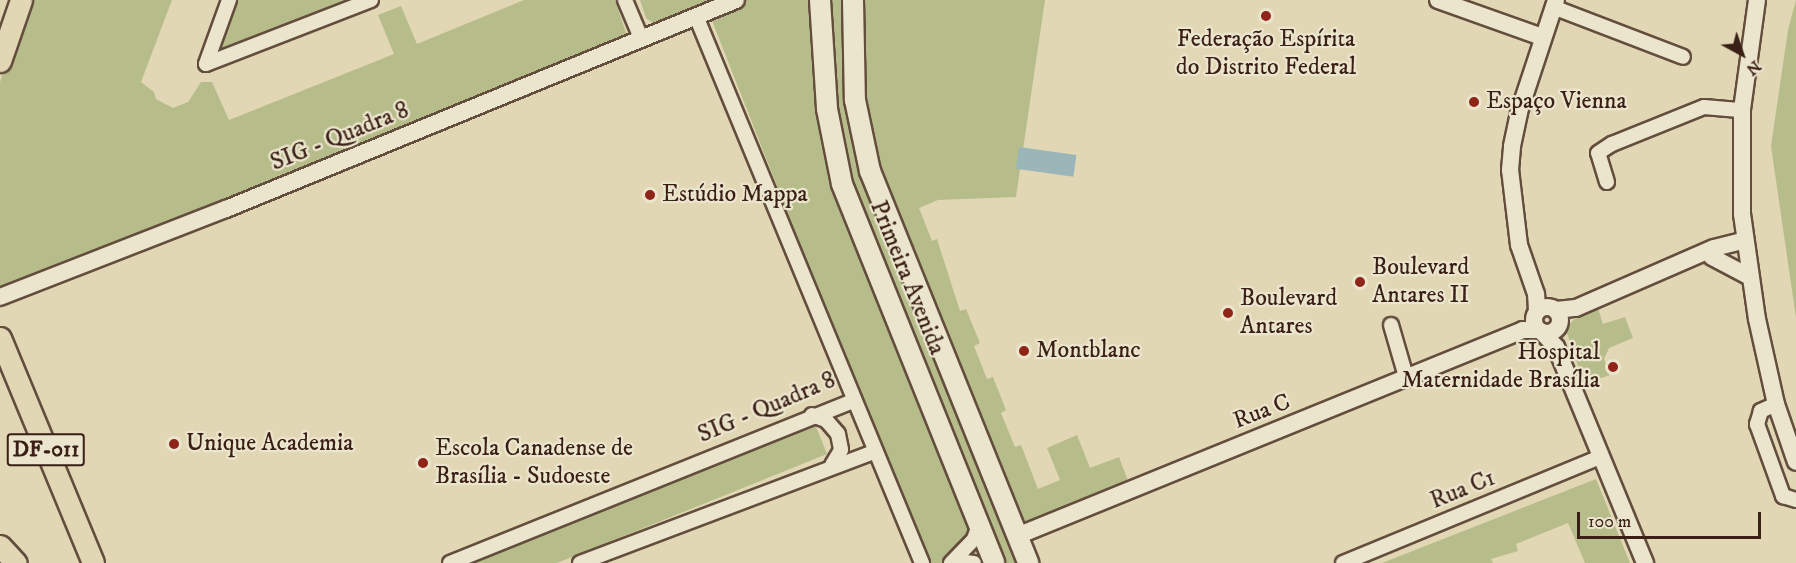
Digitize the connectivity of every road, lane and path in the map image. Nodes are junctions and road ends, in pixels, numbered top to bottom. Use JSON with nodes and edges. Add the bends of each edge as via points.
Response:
{"nodes":[{"id":1,"x":21,"y":0,"type":"edge"},
{"id":2,"x":229,"y":0,"type":"edge"},
{"id":3,"x":371,"y":0,"type":"edge"},
{"id":4,"x":626,"y":0,"type":"edge"},
{"id":5,"x":736,"y":0,"type":"edge"},
{"id":6,"x":853,"y":0,"type":"edge"},
{"id":7,"x":1438,"y":0,"type":"edge"},
{"id":8,"x":1757,"y":0,"type":"edge"},
{"id":9,"x":816,"y":4,"type":"edge"},
{"id":10,"x":1555,"y":4,"type":"edge"},
{"id":11,"x":696,"y":16,"type":"junction"},
{"id":12,"x":1542,"y":37,"type":"junction"},
{"id":13,"x":641,"y":38,"type":"junction"},
{"id":14,"x":1683,"y":57,"type":"dead end"},
{"id":15,"x":0,"y":61,"type":"edge"},
{"id":16,"x":1742,"y":110,"type":"junction"},
{"id":17,"x":1607,"y":182,"type":"dead end"},
{"id":18,"x":1742,"y":214,"type":"junction"},
{"id":19,"x":1745,"y":244,"type":"junction"},
{"id":20,"x":1713,"y":252,"type":"junction"},
{"id":21,"x":1750,"y":277,"type":"junction"},
{"id":22,"x":0,"y":297,"type":"edge"},
{"id":23,"x":1544,"y":321,"type":"junction"},
{"id":24,"x":1391,"y":325,"type":"dead end"},
{"id":25,"x":0,"y":338,"type":"edge"},
{"id":26,"x":1407,"y":380,"type":"junction"},
{"id":27,"x":854,"y":401,"type":"junction"},
{"id":28,"x":1776,"y":404,"type":"junction"},
{"id":29,"x":812,"y":415,"type":"junction"},
{"id":30,"x":874,"y":452,"type":"junction"},
{"id":31,"x":983,"y":454,"type":"junction"},
{"id":32,"x":1600,"y":457,"type":"junction"},
{"id":33,"x":1796,"y":462,"type":"edge"},
{"id":34,"x":953,"y":464,"type":"junction"},
{"id":35,"x":832,"y":465,"type":"junction"},
{"id":36,"x":1796,"y":500,"type":"edge"},
{"id":37,"x":979,"y":525,"type":"junction"},
{"id":38,"x":1017,"y":536,"type":"junction"},
{"id":39,"x":0,"y":546,"type":"edge"},
{"id":40,"x":954,"y":562,"type":"edge"},
{"id":41,"x":16,"y":563,"type":"edge"},
{"id":42,"x":93,"y":563,"type":"edge"},
{"id":43,"x":450,"y":563,"type":"edge"},
{"id":44,"x":580,"y":563,"type":"edge"},
{"id":45,"x":922,"y":563,"type":"edge"},
{"id":46,"x":974,"y":563,"type":"edge"},
{"id":47,"x":994,"y":563,"type":"edge"},
{"id":48,"x":1028,"y":563,"type":"edge"},
{"id":49,"x":1343,"y":563,"type":"edge"},
{"id":50,"x":1645,"y":563,"type":"edge"}],
"edges":[{"from":1,"to":15,"type":"main road"},
{"from":2,"to":3,"type":"street","via":[[206,64]]},
{"from":4,"to":13,"type":"street"},
{"from":5,"to":11,"type":"street","name":"SIG - Quadra 8"},
{"from":6,"to":31,"type":"main road","name":"Primeira Avenida","via":[[855,100],[870,171]]},
{"from":7,"to":12,"type":"street"},
{"from":8,"to":16,"type":"street"},
{"from":9,"to":34,"type":"main road","name":"Primeira Avenida","via":[[827,109],[842,184]]},
{"from":10,"to":12,"type":"street"},
{"from":10,"to":14,"type":"street"},
{"from":11,"to":13,"type":"street","name":"SIG - Quadra 8"},
{"from":11,"to":27,"type":"street","name":"SIG - Quadra 8"},
{"from":12,"to":23,"type":"street","via":[[1519,112],[1510,170],[1519,245]]},
{"from":13,"to":22,"type":"street","name":"SIG - Quadra 8","via":[[226,209]]},
{"from":16,"to":17,"type":"street","via":[[1704,107],[1602,149],[1597,158]]},
{"from":16,"to":18,"type":"street"},
{"from":18,"to":19,"type":"street"},
{"from":18,"to":20,"type":"street"},
{"from":19,"to":20,"type":"street","name":"Rua C"},
{"from":19,"to":21,"type":"street"},
{"from":20,"to":21,"type":"street"},
{"from":20,"to":23,"type":"street","name":"Rua C"},
{"from":21,"to":28,"type":"street"},
{"from":23,"to":26,"type":"street","name":"Rua C"},
{"from":23,"to":32,"type":"street"},
{"from":24,"to":26,"type":"street"},
{"from":25,"to":42,"type":"main road","number":"DF-011"},
{"from":26,"to":38,"type":"street","name":"Rua C"},
{"from":27,"to":29,"type":"street","name":"SIG - Quadra 8"},
{"from":27,"to":30,"type":"street"},
{"from":28,"to":33,"type":"street"},
{"from":28,"to":36,"type":"street","via":[[1761,411],[1757,424],[1783,496]]},
{"from":29,"to":35,"type":"street","via":[[826,420],[838,434],[841,450]]},
{"from":29,"to":43,"type":"street","name":"SIG - Quadra 8"},
{"from":30,"to":35,"type":"street"},
{"from":30,"to":45,"type":"street"},
{"from":31,"to":34,"type":"main road","via":[[972,448],[961,450]]},
{"from":31,"to":38,"type":"main road","name":"Primeira Avenida"},
{"from":32,"to":49,"type":"street","name":"Rua C1"},
{"from":32,"to":50,"type":"street"},
{"from":34,"to":37,"type":"main road","name":"Primeira Avenida"},
{"from":35,"to":44,"type":"street"},
{"from":37,"to":40,"type":"street"},
{"from":37,"to":47,"type":"main road","name":"Primeira Avenida"},
{"from":38,"to":48,"type":"main road","name":"Primeira Avenida"},
{"from":39,"to":41,"type":"main road"},
{"from":40,"to":46,"type":"street"}]}
